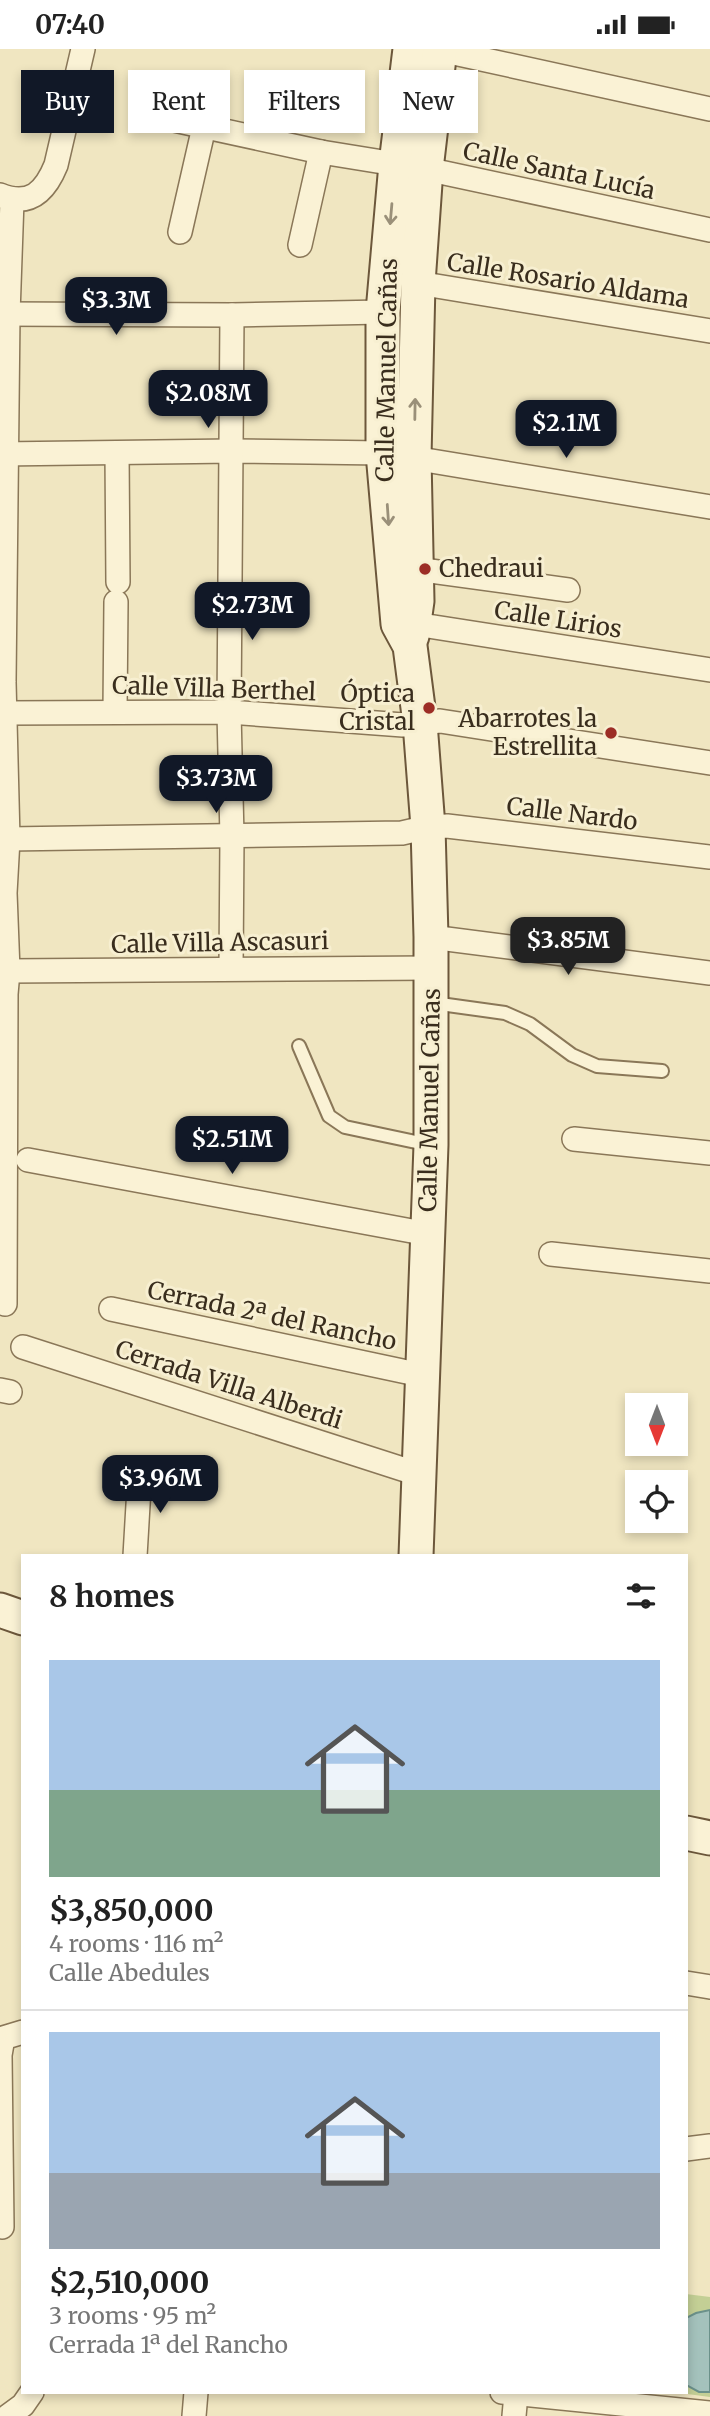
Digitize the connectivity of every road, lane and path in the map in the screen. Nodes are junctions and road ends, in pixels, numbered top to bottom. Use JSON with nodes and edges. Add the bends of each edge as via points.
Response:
{"nodes":[{"id":1,"x":83,"y":49,"type":"edge"},
{"id":2,"x":410,"y":49,"type":"edge"},
{"id":3,"x":440,"y":49,"type":"edge"},
{"id":4,"x":710,"y":109,"type":"edge"},
{"id":5,"x":203,"y":133,"type":"edge"},
{"id":6,"x":230,"y":133,"type":"edge"},
{"id":7,"x":321,"y":152,"type":"junction"},
{"id":8,"x":411,"y":166,"type":"junction"},
{"id":9,"x":6,"y":197,"type":"edge"},
{"id":10,"x":710,"y":230,"type":"edge"},
{"id":11,"x":180,"y":232,"type":"dead end"},
{"id":12,"x":300,"y":245,"type":"dead end"},
{"id":13,"x":418,"y":283,"type":"junction"},
{"id":14,"x":383,"y":312,"type":"junction"},
{"id":15,"x":4,"y":314,"type":"edge"},
{"id":16,"x":232,"y":315,"type":"junction"},
{"id":17,"x":710,"y":331,"type":"edge"},
{"id":18,"x":233,"y":451,"type":"junction"},
{"id":19,"x":117,"y":453,"type":"junction"},
{"id":20,"x":4,"y":454,"type":"edge"},
{"id":21,"x":399,"y":455,"type":"junction"},
{"id":22,"x":710,"y":507,"type":"edge"},
{"id":23,"x":416,"y":569,"type":"junction"},
{"id":24,"x":568,"y":590,"type":"dead end"},
{"id":25,"x":407,"y":632,"type":"junction"},
{"id":26,"x":710,"y":670,"type":"edge"},
{"id":27,"x":2,"y":682,"type":"edge"},
{"id":28,"x":115,"y":711,"type":"junction"},
{"id":29,"x":229,"y":712,"type":"junction"},
{"id":30,"x":6,"y":713,"type":"junction"},
{"id":31,"x":420,"y":723,"type":"junction"},
{"id":32,"x":710,"y":763,"type":"edge"},
{"id":33,"x":428,"y":827,"type":"junction"},
{"id":34,"x":232,"y":837,"type":"junction"},
{"id":35,"x":8,"y":839,"type":"junction"},
{"id":36,"x":710,"y":857,"type":"edge"},
{"id":37,"x":3,"y":892,"type":"edge"},
{"id":38,"x":431,"y":952,"type":"junction"},
{"id":39,"x":231,"y":968,"type":"junction"},
{"id":40,"x":710,"y":973,"type":"edge"},
{"id":41,"x":5,"y":986,"type":"edge"},
{"id":42,"x":432,"y":1003,"type":"junction"},
{"id":43,"x":299,"y":1046,"type":"dead end"},
{"id":44,"x":662,"y":1071,"type":"dead end"},
{"id":45,"x":574,"y":1139,"type":"dead end"},
{"id":46,"x":431,"y":1145,"type":"junction"},
{"id":47,"x":710,"y":1153,"type":"edge"},
{"id":48,"x":28,"y":1160,"type":"dead end"},
{"id":49,"x":428,"y":1234,"type":"junction"},
{"id":50,"x":551,"y":1254,"type":"dead end"},
{"id":51,"x":710,"y":1271,"type":"edge"},
{"id":52,"x":5,"y":1304,"type":"dead end"},
{"id":53,"x":111,"y":1309,"type":"dead end"},
{"id":54,"x":23,"y":1346,"type":"dead end"},
{"id":55,"x":421,"y":1375,"type":"junction"},
{"id":56,"x":140,"y":1471,"type":"dead end"},
{"id":57,"x":418,"y":1474,"type":"junction"},
{"id":58,"x":135,"y":1554,"type":"edge"},
{"id":59,"x":416,"y":1554,"type":"edge"},
{"id":60,"x":0,"y":1610,"type":"edge"},
{"id":61,"x":21,"y":1617,"type":"edge"},
{"id":62,"x":688,"y":1833,"type":"edge"},
{"id":63,"x":710,"y":1838,"type":"edge"},
{"id":64,"x":688,"y":1983,"type":"edge"},
{"id":65,"x":710,"y":1987,"type":"edge"},
{"id":66,"x":21,"y":2033,"type":"edge"},
{"id":67,"x":710,"y":2145,"type":"edge"},
{"id":68,"x":688,"y":2149,"type":"edge"},
{"id":69,"x":8,"y":2226,"type":"edge"},
{"id":70,"x":31,"y":2394,"type":"edge"},
{"id":71,"x":196,"y":2394,"type":"edge"},
{"id":72,"x":510,"y":2401,"type":"edge"},
{"id":73,"x":710,"y":2413,"type":"edge"},
{"id":74,"x":8,"y":2416,"type":"edge"},
{"id":75,"x":194,"y":2416,"type":"edge"}],
"edges":[{"from":1,"to":9,"type":"street","via":[[49,183],[36,196]]},
{"from":2,"to":8,"type":"street","name":"Calle Manuel Cañas"},
{"from":3,"to":4,"type":"street"},
{"from":3,"to":8,"type":"street","name":"Calle Manuel Cañas"},
{"from":5,"to":11,"type":"street"},
{"from":6,"to":7,"type":"street","name":"Calle Santa Lucía"},
{"from":7,"to":8,"type":"street","name":"Calle Santa Lucía"},
{"from":7,"to":12,"type":"street"},
{"from":8,"to":10,"type":"street","name":"Calle Santa Lucía"},
{"from":8,"to":13,"type":"street","name":"Calle Manuel Cañas"},
{"from":8,"to":14,"type":"street","name":"Calle Manuel Cañas","one_way":true},
{"from":9,"to":15,"type":"street"},
{"from":13,"to":17,"type":"street","name":"Calle Rosario Aldama"},
{"from":21,"to":13,"type":"street","name":"Calle Manuel Cañas","one_way":true},
{"from":14,"to":16,"type":"street"},
{"from":14,"to":21,"type":"street","name":"Calle Manuel Cañas"},
{"from":15,"to":16,"type":"street"},
{"from":15,"to":20,"type":"street"},
{"from":16,"to":18,"type":"street"},
{"from":18,"to":19,"type":"street"},
{"from":18,"to":21,"type":"street"},
{"from":18,"to":29,"type":"street"},
{"from":19,"to":20,"type":"street"},
{"from":19,"to":28,"type":"street"},
{"from":20,"to":27,"type":"street"},
{"from":21,"to":22,"type":"street"},
{"from":21,"to":23,"type":"street","name":"Calle Manuel Cañas"},
{"from":21,"to":25,"type":"street","name":"Calle Manuel Cañas","one_way":true},
{"from":23,"to":24,"type":"street"},
{"from":23,"to":25,"type":"street","name":"Calle Manuel Cañas","via":[[418,601]]},
{"from":25,"to":26,"type":"street","name":"Calle Lirios"},
{"from":25,"to":31,"type":"street","name":"Calle Manuel Cañas"},
{"from":27,"to":30,"type":"street"},
{"from":28,"to":29,"type":"street","name":"Calle Villa Berthel"},
{"from":28,"to":30,"type":"street","name":"Calle Villa Berthel"},
{"from":29,"to":31,"type":"street","name":"Calle Villa Berthel"},
{"from":29,"to":34,"type":"street"},
{"from":30,"to":35,"type":"street"},
{"from":31,"to":32,"type":"street","name":"Calle Villa Berthel","via":[[440,721]]},
{"from":31,"to":33,"type":"street","name":"Calle Manuel Cañas"},
{"from":33,"to":34,"type":"street","name":"Calle Nardo","via":[[402,833]]},
{"from":33,"to":36,"type":"street","name":"Calle Nardo"},
{"from":33,"to":38,"type":"street","name":"Calle Manuel Cañas"},
{"from":34,"to":35,"type":"street","name":"Calle Nardo"},
{"from":34,"to":39,"type":"street"},
{"from":35,"to":37,"type":"street"},
{"from":37,"to":41,"type":"street"},
{"from":38,"to":39,"type":"street","name":"Calle Villa Ascasuri"},
{"from":38,"to":40,"type":"street","name":"Calle Villa Ascasuri"},
{"from":38,"to":42,"type":"street","name":"Calle Manuel Cañas"},
{"from":39,"to":41,"type":"street","name":"Calle Villa Ascasuri"},
{"from":41,"to":52,"type":"street"},
{"from":42,"to":44,"type":"lane","via":[[505,1013],[597,1066]]},
{"from":42,"to":46,"type":"street","name":"Calle Manuel Cañas"},
{"from":43,"to":46,"type":"lane","via":[[329,1116],[345,1127]]},
{"from":45,"to":47,"type":"street"},
{"from":46,"to":49,"type":"street","name":"Calle Manuel Cañas"},
{"from":48,"to":49,"type":"street"},
{"from":49,"to":55,"type":"street","name":"Calle Manuel Cañas"},
{"from":50,"to":51,"type":"street"},
{"from":53,"to":55,"type":"street","name":"Cerrada 2ª del Rancho"},
{"from":54,"to":57,"type":"street","name":"Cerrada Villa Alberdi"},
{"from":55,"to":57,"type":"street","name":"Calle Manuel Cañas"},
{"from":56,"to":58,"type":"street"},
{"from":57,"to":59,"type":"street","name":"Calle Manuel Cañas"},
{"from":60,"to":61,"type":"street"},
{"from":62,"to":63,"type":"street"},
{"from":64,"to":65,"type":"street"},
{"from":66,"to":69,"type":"street","via":[[3,2038],[1,2056]]},
{"from":67,"to":68,"type":"street"},
{"from":70,"to":74,"type":"street"},
{"from":71,"to":75,"type":"street"},
{"from":72,"to":73,"type":"street"}]}
